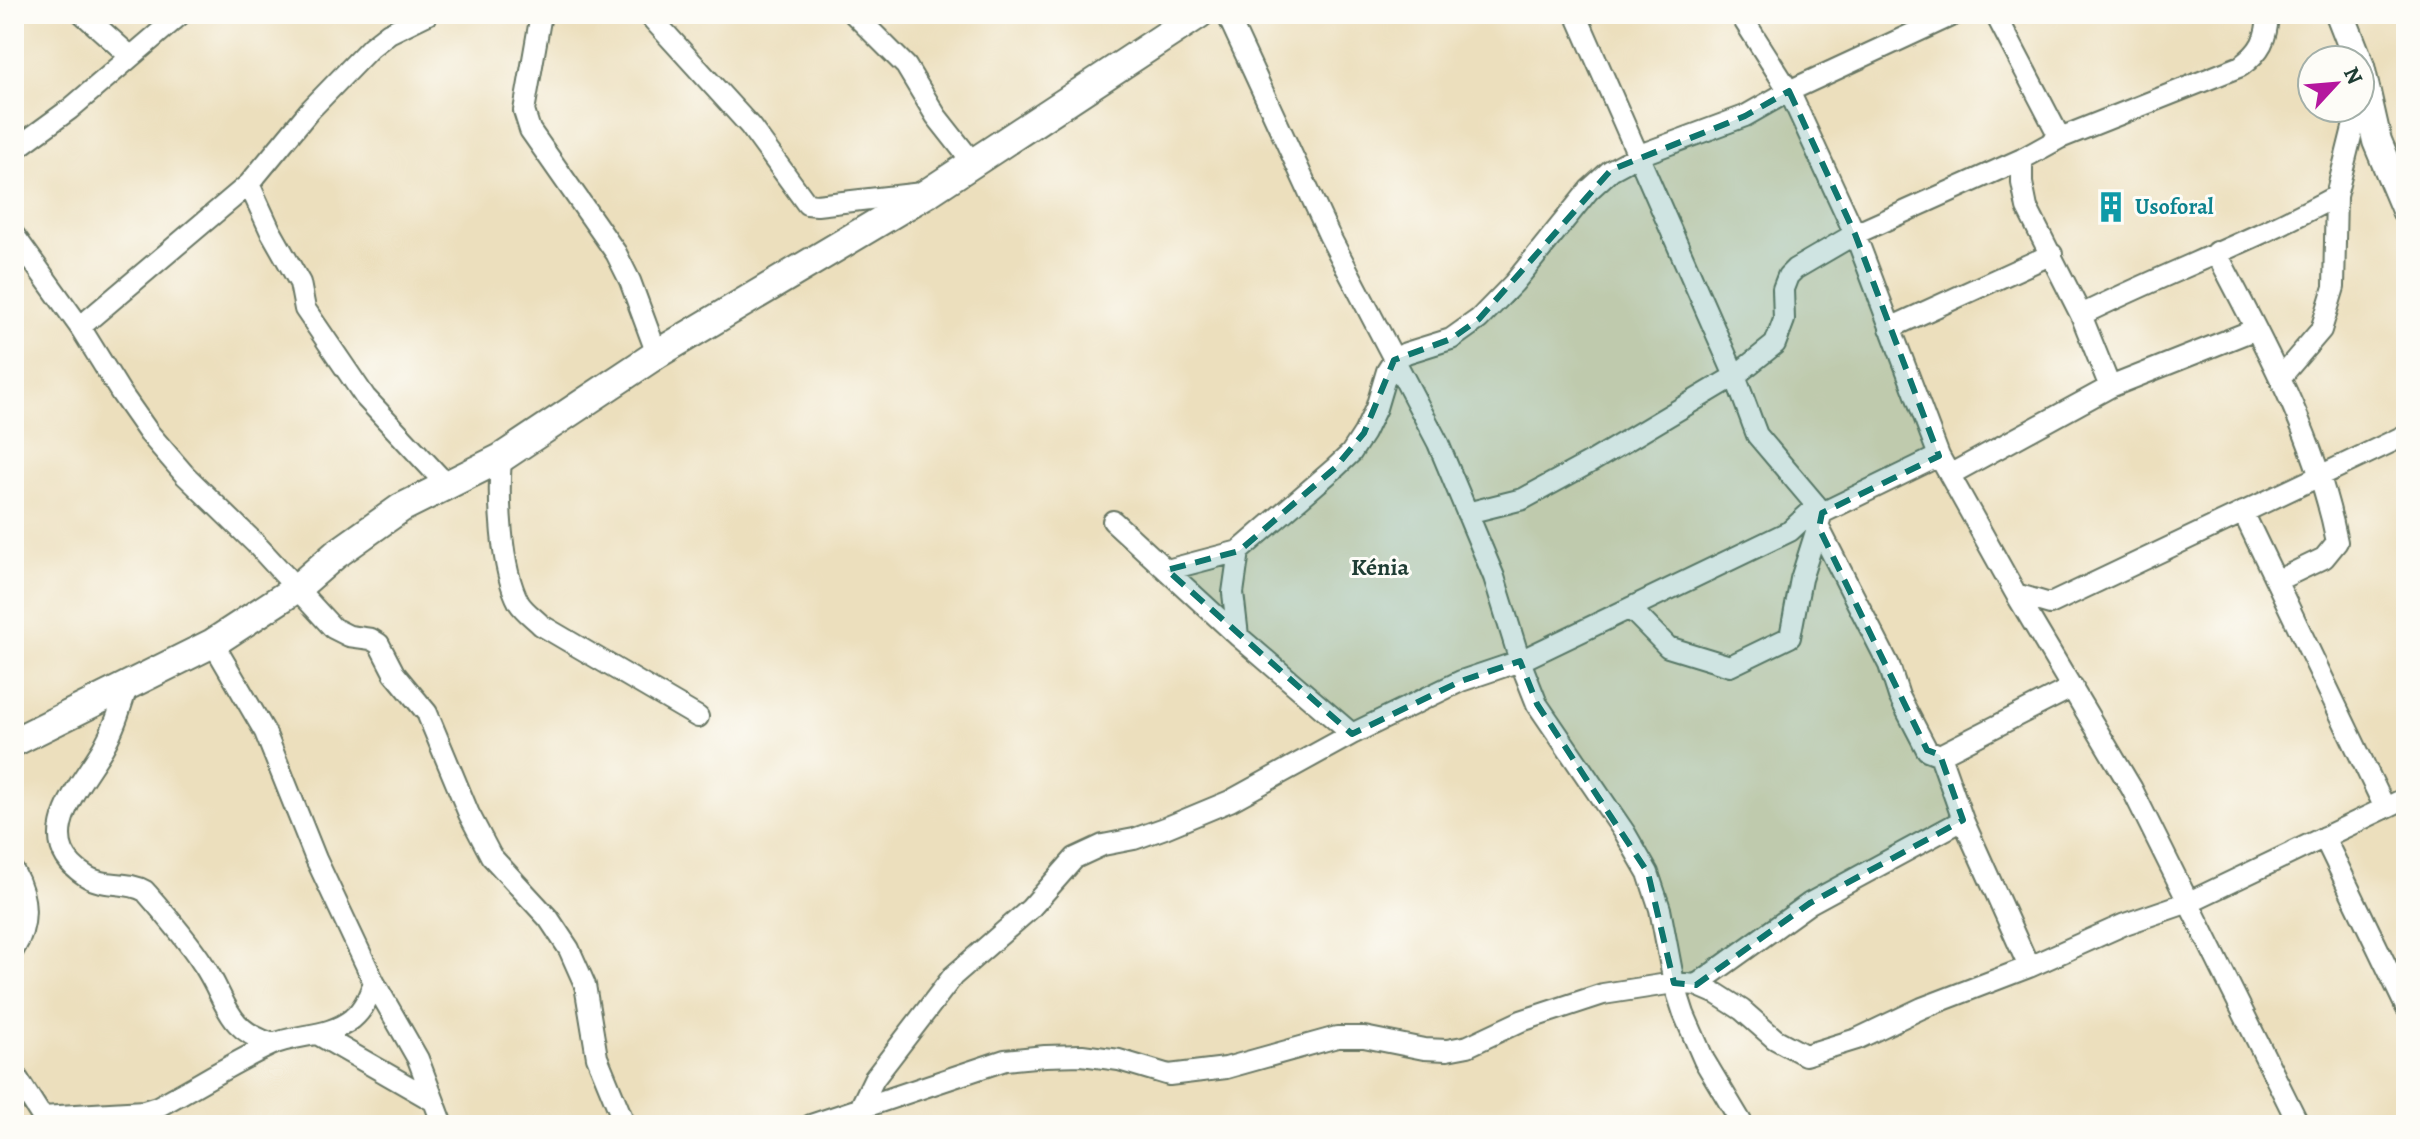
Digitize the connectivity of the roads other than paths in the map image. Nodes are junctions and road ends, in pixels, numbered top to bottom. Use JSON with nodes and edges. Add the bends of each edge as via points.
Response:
{"nodes":[{"id":1,"x":83,"y":14,"type":"edge"},
{"id":2,"x":181,"y":14,"type":"edge"},
{"id":3,"x":428,"y":14,"type":"edge"},
{"id":4,"x":541,"y":14,"type":"edge"},
{"id":5,"x":648,"y":14,"type":"edge"},
{"id":6,"x":854,"y":14,"type":"edge"},
{"id":7,"x":1199,"y":14,"type":"edge"},
{"id":8,"x":1227,"y":14,"type":"edge"},
{"id":9,"x":1576,"y":14,"type":"edge"},
{"id":10,"x":1740,"y":14,"type":"edge"},
{"id":11,"x":1955,"y":14,"type":"edge"},
{"id":12,"x":2268,"y":14,"type":"edge"},
{"id":13,"x":2340,"y":14,"type":"edge"},
{"id":14,"x":2002,"y":16,"type":"edge"},
{"id":15,"x":2350,"y":44,"type":"edge"},
{"id":16,"x":130,"y":56,"type":"junction"},
{"id":17,"x":1789,"y":91,"type":"junction"},
{"id":18,"x":2354,"y":124,"type":"edge"},
{"id":19,"x":2373,"y":124,"type":"edge"},
{"id":20,"x":2060,"y":138,"type":"junction"},
{"id":21,"x":14,"y":150,"type":"edge"},
{"id":22,"x":1637,"y":156,"type":"junction"},
{"id":23,"x":2022,"y":159,"type":"junction"},
{"id":24,"x":973,"y":163,"type":"junction"},
{"id":25,"x":249,"y":184,"type":"junction"},
{"id":26,"x":929,"y":192,"type":"junction"},
{"id":27,"x":2336,"y":196,"type":"junction"},
{"id":28,"x":2406,"y":210,"type":"edge"},
{"id":29,"x":1855,"y":234,"type":"junction"},
{"id":30,"x":14,"y":235,"type":"edge"},
{"id":31,"x":2216,"y":252,"type":"junction"},
{"id":32,"x":2052,"y":254,"type":"junction"},
{"id":33,"x":2081,"y":315,"type":"junction"},
{"id":34,"x":80,"y":327,"type":"junction"},
{"id":35,"x":1890,"y":328,"type":"junction"},
{"id":36,"x":2256,"y":329,"type":"junction"},
{"id":37,"x":657,"y":354,"type":"junction"},
{"id":38,"x":1394,"y":360,"type":"junction"},
{"id":39,"x":1735,"y":376,"type":"junction"},
{"id":40,"x":2280,"y":378,"type":"junction"},
{"id":41,"x":2110,"y":387,"type":"junction"},
{"id":42,"x":2406,"y":435,"type":"edge"},
{"id":43,"x":1939,"y":456,"type":"junction"},
{"id":44,"x":501,"y":458,"type":"junction"},
{"id":45,"x":1951,"y":474,"type":"junction"},
{"id":46,"x":2319,"y":477,"type":"junction"},
{"id":47,"x":446,"y":484,"type":"junction"},
{"id":48,"x":2243,"y":512,"type":"junction"},
{"id":49,"x":1467,"y":513,"type":"junction"},
{"id":50,"x":1113,"y":521,"type":"dead end"},
{"id":51,"x":1819,"y":528,"type":"junction"},
{"id":52,"x":1239,"y":551,"type":"junction"},
{"id":53,"x":1167,"y":570,"type":"junction"},
{"id":54,"x":2276,"y":581,"type":"junction"},
{"id":55,"x":297,"y":588,"type":"junction"},
{"id":56,"x":2016,"y":594,"type":"junction"},
{"id":57,"x":1630,"y":608,"type":"junction"},
{"id":58,"x":1238,"y":636,"type":"junction"},
{"id":59,"x":213,"y":643,"type":"junction"},
{"id":60,"x":1520,"y":661,"type":"junction"},
{"id":61,"x":128,"y":684,"type":"junction"},
{"id":62,"x":2073,"y":687,"type":"junction"},
{"id":63,"x":698,"y":717,"type":"dead end"},
{"id":64,"x":1352,"y":734,"type":"junction"},
{"id":65,"x":18,"y":735,"type":"edge"},
{"id":66,"x":1940,"y":755,"type":"junction"},
{"id":67,"x":2406,"y":798,"type":"edge"},
{"id":68,"x":2385,"y":808,"type":"junction"},
{"id":69,"x":1963,"y":820,"type":"junction"},
{"id":70,"x":2324,"y":837,"type":"junction"},
{"id":71,"x":14,"y":872,"type":"edge"},
{"id":72,"x":2189,"y":902,"type":"junction"},
{"id":73,"x":14,"y":949,"type":"edge"},
{"id":74,"x":2029,"y":967,"type":"junction"},
{"id":75,"x":374,"y":982,"type":"junction"},
{"id":76,"x":1674,"y":983,"type":"junction"},
{"id":77,"x":1696,"y":985,"type":"junction"},
{"id":78,"x":2406,"y":1007,"type":"edge"},
{"id":79,"x":319,"y":1035,"type":"junction"},
{"id":80,"x":273,"y":1044,"type":"junction"},
{"id":81,"x":14,"y":1073,"type":"edge"},
{"id":82,"x":432,"y":1100,"type":"junction"},
{"id":83,"x":861,"y":1106,"type":"junction"},
{"id":84,"x":148,"y":1118,"type":"edge"},
{"id":85,"x":443,"y":1125,"type":"edge"},
{"id":86,"x":625,"y":1125,"type":"edge"},
{"id":87,"x":811,"y":1125,"type":"edge"},
{"id":88,"x":1743,"y":1125,"type":"edge"},
{"id":89,"x":2299,"y":1125,"type":"edge"}],
"edges":[{"from":1,"to":16,"type":"street"},
{"from":2,"to":16,"type":"street"},
{"from":3,"to":25,"type":"street","via":[[371,47]]},
{"from":4,"to":37,"type":"street","via":[[524,111],[530,130],[616,253]]},
{"from":5,"to":26,"type":"street","via":[[750,126],[807,204]]},
{"from":6,"to":24,"type":"street","via":[[906,66]]},
{"from":7,"to":24,"type":"street"},
{"from":8,"to":38,"type":"street","via":[[1329,235]]},
{"from":9,"to":22,"type":"street"},
{"from":10,"to":17,"type":"street"},
{"from":11,"to":17,"type":"street"},
{"from":12,"to":20,"type":"street","via":[[2263,43],[2241,66]]},
{"from":13,"to":15,"type":"street"},
{"from":14,"to":20,"type":"street"},
{"from":16,"to":21,"type":"street"},
{"from":17,"to":22,"type":"street","via":[[1732,122]]},
{"from":17,"to":29,"type":"street"},
{"from":18,"to":27,"type":"street"},
{"from":19,"to":28,"type":"street"},
{"from":20,"to":23,"type":"street"},
{"from":22,"to":38,"type":"street","via":[[1589,190],[1479,319],[1451,339]]},
{"from":22,"to":39,"type":"street"},
{"from":23,"to":29,"type":"street"},
{"from":23,"to":32,"type":"street","via":[[2027,208]]},
{"from":24,"to":26,"type":"street"},
{"from":25,"to":34,"type":"street"},
{"from":25,"to":47,"type":"street","via":[[300,283],[305,309],[365,397]]},
{"from":26,"to":37,"type":"street"},
{"from":27,"to":31,"type":"street"},
{"from":27,"to":40,"type":"street","via":[[2334,287],[2321,330]]},
{"from":29,"to":35,"type":"street"},
{"from":29,"to":39,"type":"street","via":[[1788,276],[1784,320],[1775,344]]},
{"from":30,"to":34,"type":"street"},
{"from":31,"to":33,"type":"street"},
{"from":31,"to":36,"type":"street"},
{"from":32,"to":33,"type":"street"},
{"from":32,"to":35,"type":"street"},
{"from":33,"to":41,"type":"street"},
{"from":34,"to":55,"type":"street","via":[[149,433]]},
{"from":35,"to":43,"type":"street"},
{"from":36,"to":40,"type":"street"},
{"from":36,"to":41,"type":"street"},
{"from":37,"to":44,"type":"street"},
{"from":38,"to":49,"type":"street"},
{"from":38,"to":52,"type":"street","via":[[1351,453]]},
{"from":39,"to":49,"type":"street","via":[[1523,499]]},
{"from":39,"to":57,"type":"street","via":[[1757,435],[1817,506],[1790,531]]},
{"from":40,"to":46,"type":"street"},
{"from":41,"to":45,"type":"street"},
{"from":42,"to":46,"type":"street"},
{"from":43,"to":45,"type":"street"},
{"from":43,"to":51,"type":"street","via":[[1822,513]]},
{"from":44,"to":47,"type":"street"},
{"from":44,"to":63,"type":"street","via":[[502,531],[521,606],[541,625]]},
{"from":45,"to":56,"type":"street"},
{"from":46,"to":48,"type":"street"},
{"from":46,"to":54,"type":"street","via":[[2337,542],[2324,558]]},
{"from":47,"to":55,"type":"street","via":[[401,508]]},
{"from":48,"to":54,"type":"street"},
{"from":48,"to":56,"type":"street","via":[[2050,604]]},
{"from":49,"to":60,"type":"street"},
{"from":50,"to":53,"type":"street"},
{"from":51,"to":57,"type":"street","via":[[1801,579],[1790,637],[1730,666],[1668,647]]},
{"from":51,"to":66,"type":"street","via":[[1927,750]]},
{"from":52,"to":53,"type":"street"},
{"from":52,"to":58,"type":"street","via":[[1233,593]]},
{"from":53,"to":58,"type":"street"},
{"from":54,"to":68,"type":"street"},
{"from":55,"to":59,"type":"street"},
{"from":55,"to":86,"type":"street","via":[[333,628],[379,644],[394,673],[427,713],[491,856],[569,949],[585,985],[597,1057]]},
{"from":56,"to":62,"type":"street"},
{"from":57,"to":60,"type":"street"},
{"from":58,"to":64,"type":"street"},
{"from":59,"to":61,"type":"street"},
{"from":59,"to":75,"type":"street","via":[[265,732],[316,859]]},
{"from":60,"to":64,"type":"street","via":[[1461,681]]},
{"from":60,"to":76,"type":"street","via":[[1537,704],[1648,873]]},
{"from":61,"to":65,"type":"street"},
{"from":61,"to":80,"type":"street","via":[[116,723],[65,811],[61,846],[70,863],[96,882],[145,891],[204,964],[244,1032]]},
{"from":62,"to":66,"type":"street"},
{"from":62,"to":72,"type":"street"},
{"from":64,"to":83,"type":"street","via":[[1230,801],[1075,858],[1030,909],[953,976],[874,1079]]},
{"from":66,"to":69,"type":"street"},
{"from":67,"to":68,"type":"street"},
{"from":68,"to":70,"type":"street"},
{"from":69,"to":74,"type":"street"},
{"from":69,"to":77,"type":"street","via":[[1810,903]]},
{"from":70,"to":72,"type":"street"},
{"from":70,"to":78,"type":"street"},
{"from":71,"to":73,"type":"street","via":[[26,916]]},
{"from":72,"to":74,"type":"street"},
{"from":72,"to":89,"type":"street"},
{"from":74,"to":77,"type":"street","via":[[1857,1039],[1805,1055]]},
{"from":75,"to":79,"type":"street","via":[[367,1003],[353,1018]]},
{"from":75,"to":82,"type":"street","via":[[418,1059]]},
{"from":76,"to":77,"type":"street"},
{"from":76,"to":83,"type":"street","via":[[1603,994],[1447,1050],[1337,1037],[1226,1068],[1169,1075],[1119,1060],[1045,1056],[1005,1060]]},
{"from":76,"to":88,"type":"street","via":[[1704,1060]]},
{"from":79,"to":80,"type":"street"},
{"from":79,"to":82,"type":"street"},
{"from":80,"to":84,"type":"street","via":[[157,1107]]},
{"from":81,"to":84,"type":"street","via":[[42,1117]]},
{"from":82,"to":85,"type":"street"},
{"from":83,"to":87,"type":"street"}]}
